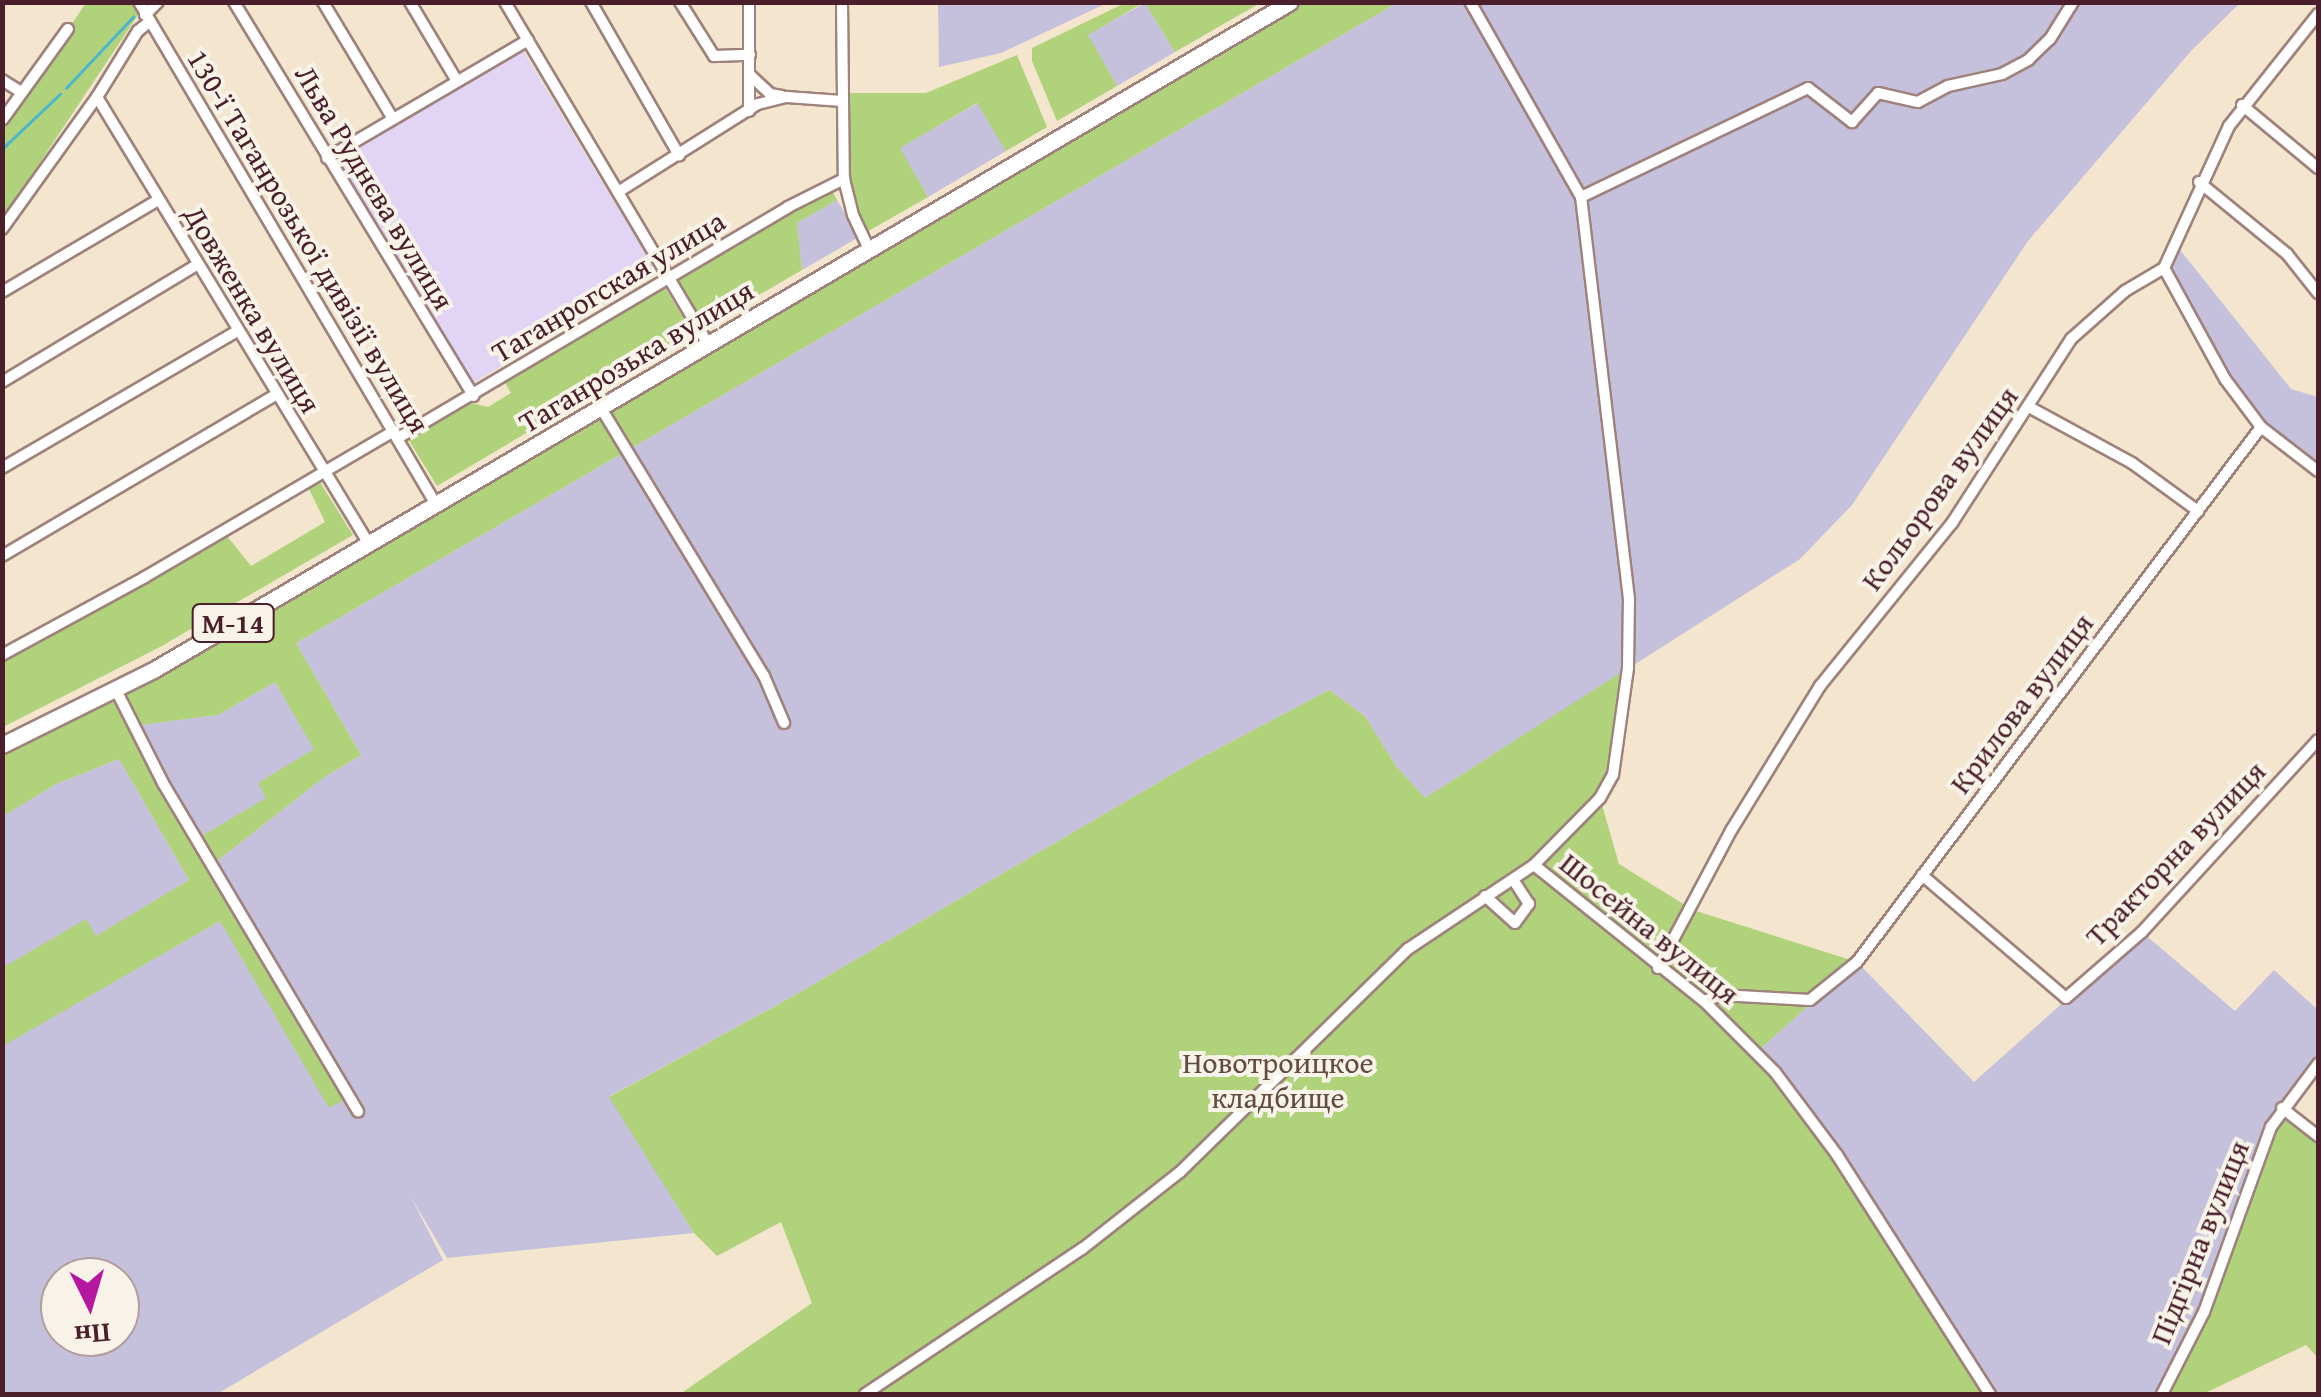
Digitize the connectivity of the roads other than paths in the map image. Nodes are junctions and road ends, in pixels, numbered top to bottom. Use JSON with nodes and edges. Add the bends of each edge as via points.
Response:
{"nodes":[{"id":1,"x":138,"y":2,"type":"edge"},
{"id":2,"x":158,"y":2,"type":"edge"},
{"id":3,"x":234,"y":2,"type":"edge"},
{"id":4,"x":323,"y":2,"type":"edge"},
{"id":5,"x":410,"y":2,"type":"edge"},
{"id":6,"x":505,"y":2,"type":"edge"},
{"id":7,"x":591,"y":2,"type":"edge"},
{"id":8,"x":680,"y":2,"type":"edge"},
{"id":9,"x":748,"y":2,"type":"edge"},
{"id":10,"x":842,"y":2,"type":"edge"},
{"id":11,"x":1290,"y":2,"type":"edge"},
{"id":12,"x":1470,"y":2,"type":"edge"},
{"id":13,"x":2073,"y":2,"type":"edge"},
{"id":14,"x":2318,"y":14,"type":"edge"},
{"id":15,"x":148,"y":19,"type":"junction"},
{"id":16,"x":2309,"y":26,"type":"junction"},
{"id":17,"x":68,"y":29,"type":"dead end"},
{"id":18,"x":2318,"y":35,"type":"edge"},
{"id":19,"x":528,"y":40,"type":"junction"},
{"id":20,"x":750,"y":54,"type":"junction"},
{"id":21,"x":750,"y":76,"type":"junction"},
{"id":22,"x":2,"y":80,"type":"edge"},
{"id":23,"x":457,"y":81,"type":"junction"},
{"id":24,"x":21,"y":92,"type":"junction"},
{"id":25,"x":787,"y":97,"type":"junction"},
{"id":26,"x":97,"y":98,"type":"junction"},
{"id":27,"x":842,"y":100,"type":"junction"},
{"id":28,"x":2242,"y":106,"type":"junction"},
{"id":29,"x":749,"y":111,"type":"junction"},
{"id":30,"x":3,"y":119,"type":"edge"},
{"id":31,"x":393,"y":119,"type":"junction"},
{"id":32,"x":678,"y":155,"type":"junction"},
{"id":33,"x":326,"y":158,"type":"junction"},
{"id":34,"x":2318,"y":168,"type":"edge"},
{"id":35,"x":844,"y":180,"type":"junction"},
{"id":36,"x":2199,"y":182,"type":"junction"},
{"id":37,"x":618,"y":192,"type":"junction"},
{"id":38,"x":1581,"y":197,"type":"junction"},
{"id":39,"x":158,"y":200,"type":"junction"},
{"id":40,"x":2,"y":229,"type":"edge"},
{"id":41,"x":869,"y":249,"type":"junction"},
{"id":42,"x":197,"y":265,"type":"junction"},
{"id":43,"x":2164,"y":268,"type":"junction"},
{"id":44,"x":668,"y":278,"type":"junction"},
{"id":45,"x":2,"y":292,"type":"edge"},
{"id":46,"x":2318,"y":293,"type":"edge"},
{"id":47,"x":237,"y":332,"type":"junction"},
{"id":48,"x":709,"y":345,"type":"junction"},
{"id":49,"x":2,"y":382,"type":"edge"},
{"id":50,"x":275,"y":395,"type":"junction"},
{"id":51,"x":474,"y":396,"type":"junction"},
{"id":52,"x":2030,"y":407,"type":"junction"},
{"id":53,"x":601,"y":408,"type":"junction"},
{"id":54,"x":2261,"y":427,"type":"junction"},
{"id":55,"x":396,"y":434,"type":"junction"},
{"id":56,"x":2,"y":468,"type":"edge"},
{"id":57,"x":324,"y":472,"type":"junction"},
{"id":58,"x":2318,"y":472,"type":"edge"},
{"id":59,"x":437,"y":506,"type":"junction"},
{"id":60,"x":2198,"y":511,"type":"junction"},
{"id":61,"x":369,"y":544,"type":"junction"},
{"id":62,"x":2,"y":556,"type":"edge"},
{"id":63,"x":2,"y":655,"type":"edge"},
{"id":64,"x":116,"y":690,"type":"junction"},
{"id":65,"x":784,"y":723,"type":"dead end"},
{"id":66,"x":2318,"y":740,"type":"edge"},
{"id":67,"x":3,"y":743,"type":"edge"},
{"id":68,"x":1534,"y":865,"type":"junction"},
{"id":69,"x":1922,"y":875,"type":"junction"},
{"id":70,"x":1514,"y":881,"type":"junction"},
{"id":71,"x":1486,"y":896,"type":"junction"},
{"id":72,"x":1658,"y":968,"type":"junction"},
{"id":73,"x":1704,"y":1001,"type":"junction"},
{"id":74,"x":2318,"y":1064,"type":"edge"},
{"id":75,"x":2282,"y":1108,"type":"junction"},
{"id":76,"x":358,"y":1111,"type":"dead end"},
{"id":77,"x":2318,"y":1136,"type":"edge"},
{"id":78,"x":866,"y":1394,"type":"edge"},
{"id":79,"x":1990,"y":1394,"type":"edge"},
{"id":80,"x":2162,"y":1394,"type":"edge"}],
"edges":[{"from":1,"to":15,"type":"street","name":"130-ї Таганрозької дивізії вулиця"},
{"from":2,"to":15,"type":"street"},
{"from":3,"to":33,"type":"street","name":"Льва Руднєва вулиця"},
{"from":4,"to":31,"type":"street"},
{"from":5,"to":23,"type":"street"},
{"from":6,"to":19,"type":"street"},
{"from":7,"to":32,"type":"street"},
{"from":8,"to":20,"type":"street","via":[[714,56]]},
{"from":9,"to":20,"type":"street"},
{"from":10,"to":27,"type":"street"},
{"from":11,"to":41,"type":"highway","name":"Таганрозька вулиця","number":"М-14"},
{"from":12,"to":38,"type":"street","name":"Шосейна вулиця"},
{"from":13,"to":38,"type":"street","via":[[2050,39],[2002,74],[1948,86],[1918,102],[1878,93],[1852,122],[1808,88]]},
{"from":14,"to":16,"type":"street"},
{"from":15,"to":26,"type":"street"},
{"from":15,"to":55,"type":"street","name":"130-ї Таганрозької дивізії вулиця"},
{"from":16,"to":18,"type":"street"},
{"from":16,"to":28,"type":"street"},
{"from":17,"to":24,"type":"street"},
{"from":19,"to":23,"type":"street"},
{"from":19,"to":37,"type":"street"},
{"from":20,"to":21,"type":"street"},
{"from":21,"to":25,"type":"street","via":[[770,94]]},
{"from":21,"to":29,"type":"street"},
{"from":22,"to":24,"type":"street"},
{"from":23,"to":31,"type":"street"},
{"from":24,"to":30,"type":"street"},
{"from":25,"to":27,"type":"street"},
{"from":25,"to":29,"type":"street"},
{"from":26,"to":39,"type":"street","name":"Довженка вулиця"},
{"from":26,"to":40,"type":"street"},
{"from":27,"to":35,"type":"street"},
{"from":28,"to":34,"type":"street"},
{"from":28,"to":36,"type":"street"},
{"from":29,"to":32,"type":"street"},
{"from":31,"to":33,"type":"street"},
{"from":32,"to":37,"type":"street"},
{"from":33,"to":51,"type":"street","name":"Льва Руднєва вулиця"},
{"from":35,"to":41,"type":"street"},
{"from":35,"to":44,"type":"street","name":"Таганрогская улица"},
{"from":36,"to":43,"type":"street"},
{"from":36,"to":46,"type":"street","via":[[2287,254]]},
{"from":37,"to":44,"type":"street"},
{"from":38,"to":68,"type":"street","name":"Шосейна вулиця","via":[[1629,599],[1628,668],[1613,775],[1600,798]]},
{"from":39,"to":42,"type":"street","name":"Довженка вулиця"},
{"from":39,"to":45,"type":"street"},
{"from":41,"to":48,"type":"highway","name":"Таганрозька вулиця","number":"М-14"},
{"from":42,"to":47,"type":"street","name":"Довженка вулиця"},
{"from":42,"to":49,"type":"street"},
{"from":43,"to":52,"type":"street","name":"Кольорова вулиця","via":[[2082,328]]},
{"from":43,"to":54,"type":"street","via":[[2204,348]]},
{"from":44,"to":48,"type":"street"},
{"from":44,"to":51,"type":"street","name":"Таганрогская улица"},
{"from":47,"to":50,"type":"street","name":"Довженка вулиця"},
{"from":47,"to":56,"type":"street"},
{"from":48,"to":53,"type":"highway","name":"Таганрозька вулиця","number":"М-14"},
{"from":50,"to":57,"type":"street","name":"Довженка вулиця"},
{"from":50,"to":62,"type":"street"},
{"from":51,"to":55,"type":"street","name":"Таганрогская улица"},
{"from":52,"to":60,"type":"street","via":[[2132,463]]},
{"from":52,"to":72,"type":"street","name":"Кольорова вулиця","via":[[1952,523],[1820,686],[1732,828]]},
{"from":53,"to":59,"type":"highway","name":"Таганрозька вулиця","number":"М-14"},
{"from":53,"to":65,"type":"street","via":[[764,676]]},
{"from":54,"to":58,"type":"street"},
{"from":54,"to":60,"type":"street","name":"Крилова вулиця"},
{"from":55,"to":57,"type":"street","name":"Таганрогская улица"},
{"from":55,"to":59,"type":"street","name":"130-ї Таганрозької дивізії вулиця"},
{"from":57,"to":61,"type":"street","name":"Довженка вулиця"},
{"from":57,"to":63,"type":"street","name":"Таганрогская улица"},
{"from":59,"to":61,"type":"highway","name":"Таганрозька вулиця","number":"М-14"},
{"from":60,"to":69,"type":"street","name":"Крилова вулиця"},
{"from":61,"to":64,"type":"highway","name":"Таганрозька вулиця","number":"М-14"},
{"from":64,"to":67,"type":"highway","name":"Таганрозька вулиця","number":"М-14"},
{"from":64,"to":76,"type":"street","via":[[163,783]]},
{"from":66,"to":69,"type":"street","name":"Тракторна вулиця","via":[[2142,932],[2066,998]]},
{"from":68,"to":70,"type":"street"},
{"from":68,"to":72,"type":"street","name":"Шосейна вулиця"},
{"from":69,"to":73,"type":"street","name":"Крилова вулиця","via":[[1856,962],[1810,1000],[1720,995]]},
{"from":70,"to":71,"type":"street"},
{"from":70,"to":71,"type":"street","via":[[1529,904],[1515,923]]},
{"from":71,"to":78,"type":"street","via":[[1408,949],[1180,1172],[1082,1249]]},
{"from":72,"to":73,"type":"street","name":"Шосейна вулиця"},
{"from":73,"to":79,"type":"street","name":"Шосейна вулиця","via":[[1775,1072],[1838,1155]]},
{"from":74,"to":75,"type":"street","name":"Підгірна вулиця"},
{"from":75,"to":77,"type":"street"},
{"from":75,"to":80,"type":"street","name":"Підгірна вулиця","via":[[2204,1312]]}]}
